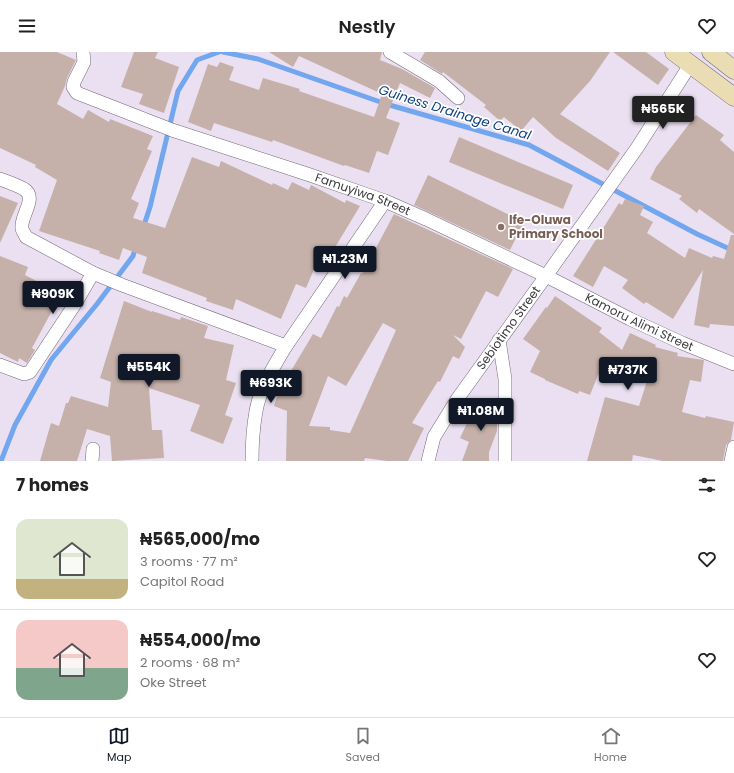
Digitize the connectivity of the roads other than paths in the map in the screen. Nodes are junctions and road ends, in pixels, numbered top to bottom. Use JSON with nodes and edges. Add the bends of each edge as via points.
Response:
{"nodes":[{"id":1,"x":83,"y":52,"type":"edge"},
{"id":2,"x":390,"y":52,"type":"edge"},
{"id":3,"x":674,"y":52,"type":"edge"},
{"id":4,"x":711,"y":52,"type":"edge"},
{"id":5,"x":690,"y":65,"type":"junction"},
{"id":6,"x":734,"y":70,"type":"edge"},
{"id":7,"x":734,"y":97,"type":"edge"},
{"id":8,"x":458,"y":98,"type":"dead end"},
{"id":9,"x":0,"y":179,"type":"edge"},
{"id":10,"x":385,"y":201,"type":"junction"},
{"id":11,"x":97,"y":275,"type":"junction"},
{"id":12,"x":546,"y":276,"type":"junction"},
{"id":13,"x":499,"y":340,"type":"junction"},
{"id":14,"x":286,"y":346,"type":"junction"},
{"id":15,"x":0,"y":364,"type":"edge"},
{"id":16,"x":734,"y":364,"type":"edge"},
{"id":17,"x":734,"y":447,"type":"edge"},
{"id":18,"x":252,"y":461,"type":"edge"},
{"id":19,"x":428,"y":461,"type":"edge"},
{"id":20,"x":505,"y":461,"type":"edge"},
{"id":21,"x":731,"y":461,"type":"edge"}],
"edges":[{"from":1,"to":10,"type":"street","name":"Famuyiwa Street","via":[[84,62],[73,87],[77,93],[150,123]]},
{"from":2,"to":8,"type":"street","via":[[439,81]]},
{"from":3,"to":5,"type":"main road"},
{"from":4,"to":6,"type":"main road"},
{"from":5,"to":7,"type":"main road"},
{"from":5,"to":12,"type":"street","name":"Sebiotimo Street","via":[[637,148]]},
{"from":9,"to":11,"type":"street","via":[[25,190],[29,196],[21,229],[26,237]]},
{"from":10,"to":12,"type":"street","name":"Famuyiwa Street"},
{"from":10,"to":14,"type":"street"},
{"from":11,"to":14,"type":"street"},
{"from":11,"to":15,"type":"street","via":[[30,372],[24,374]]},
{"from":12,"to":13,"type":"street","name":"Sebiotimo Street"},
{"from":12,"to":16,"type":"street","name":"Kamoru Alimi Street","via":[[630,319]]},
{"from":13,"to":19,"type":"street","name":"Sebiotimo Street","via":[[443,420],[434,437]]},
{"from":13,"to":20,"type":"street","via":[[506,379]]},
{"from":14,"to":18,"type":"street","via":[[266,383],[256,410]]},
{"from":17,"to":21,"type":"street"}]}
